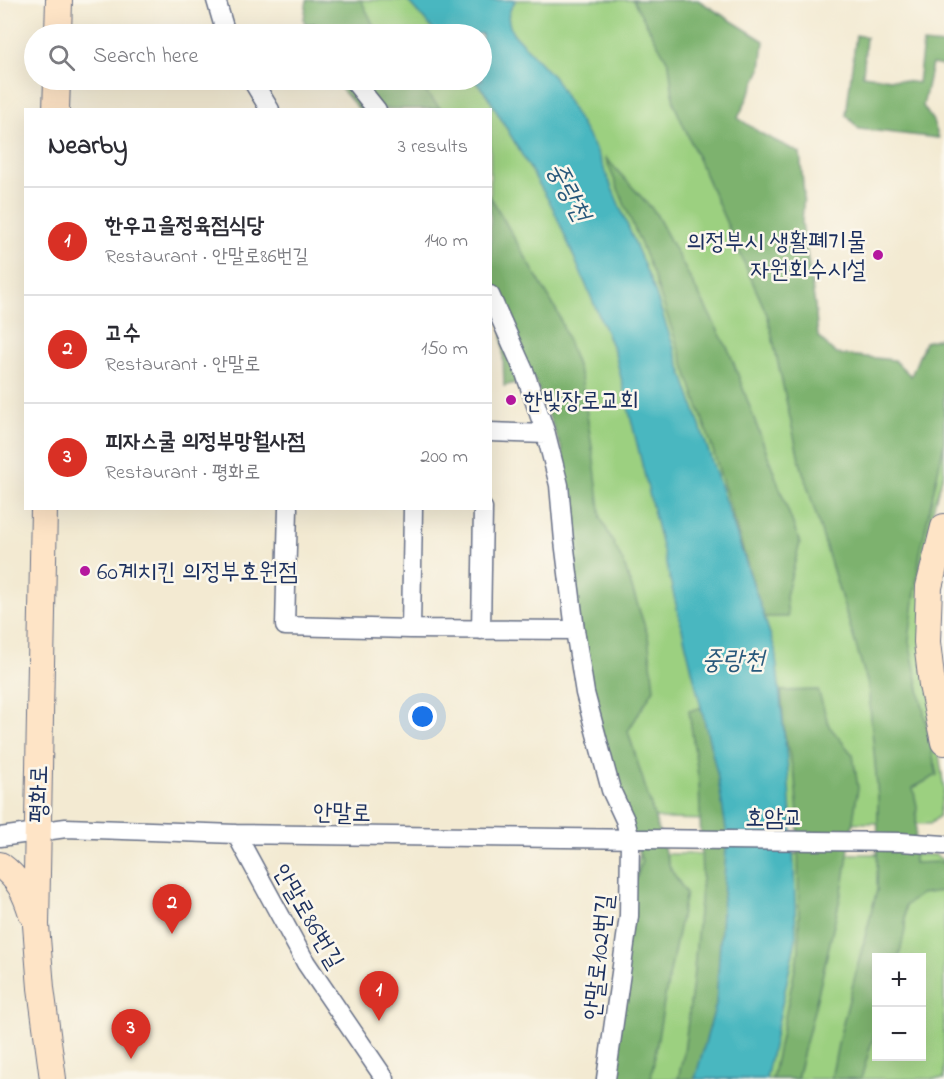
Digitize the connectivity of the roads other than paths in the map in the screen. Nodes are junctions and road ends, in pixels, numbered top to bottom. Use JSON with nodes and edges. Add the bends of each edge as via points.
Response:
{"nodes":[{"id":1,"x":59,"y":0,"type":"edge"},
{"id":2,"x":216,"y":0,"type":"edge"},
{"id":3,"x":58,"y":24,"type":"edge"},
{"id":4,"x":223,"y":24,"type":"edge"},
{"id":5,"x":57,"y":90,"type":"edge"},
{"id":6,"x":258,"y":90,"type":"edge"},
{"id":7,"x":361,"y":90,"type":"edge"},
{"id":8,"x":56,"y":108,"type":"edge"},
{"id":9,"x":269,"y":108,"type":"edge"},
{"id":10,"x":375,"y":108,"type":"edge"},
{"id":11,"x":492,"y":299,"type":"edge"},
{"id":12,"x":492,"y":432,"type":"edge"},
{"id":13,"x":546,"y":434,"type":"junction"},
{"id":14,"x":44,"y":510,"type":"edge"},
{"id":15,"x":288,"y":510,"type":"edge"},
{"id":16,"x":413,"y":510,"type":"edge"},
{"id":17,"x":483,"y":510,"type":"edge"},
{"id":18,"x":944,"y":527,"type":"edge"},
{"id":19,"x":411,"y":629,"type":"junction"},
{"id":20,"x":481,"y":630,"type":"junction"},
{"id":21,"x":575,"y":630,"type":"junction"},
{"id":22,"x":944,"y":742,"type":"edge"},
{"id":23,"x":0,"y":824,"type":"edge"},
{"id":24,"x":38,"y":832,"type":"junction"},
{"id":25,"x":236,"y":834,"type":"junction"},
{"id":26,"x":0,"y":837,"type":"edge"},
{"id":27,"x":638,"y":840,"type":"junction"},
{"id":28,"x":944,"y":844,"type":"edge"},
{"id":29,"x":0,"y":866,"type":"edge"},
{"id":30,"x":36,"y":925,"type":"junction"},
{"id":31,"x":53,"y":1079,"type":"edge"},
{"id":32,"x":385,"y":1079,"type":"edge"},
{"id":33,"x":606,"y":1079,"type":"edge"}],
"edges":[{"from":1,"to":3,"type":"main road"},
{"from":2,"to":4,"type":"street"},
{"from":5,"to":8,"type":"main road"},
{"from":6,"to":9,"type":"street"},
{"from":7,"to":10,"type":"street"},
{"from":11,"to":13,"type":"street","name":"안말로102번길","via":[[525,373]]},
{"from":12,"to":13,"type":"street"},
{"from":13,"to":21,"type":"street","name":"안말로102번길","via":[[559,485]]},
{"from":14,"to":24,"type":"main road","name":"평화로"},
{"from":15,"to":19,"type":"street","via":[[285,626]]},
{"from":16,"to":19,"type":"street"},
{"from":17,"to":20,"type":"street"},
{"from":18,"to":22,"type":"main road","via":[[930,587],[927,642]]},
{"from":19,"to":20,"type":"street"},
{"from":20,"to":21,"type":"street"},
{"from":21,"to":27,"type":"street","name":"안말로102번길","via":[[585,693],[611,790]]},
{"from":23,"to":24,"type":"street","name":"안말로"},
{"from":24,"to":25,"type":"street","name":"안말로","via":[[66,828]]},
{"from":24,"to":26,"type":"street","name":"안말로"},
{"from":24,"to":30,"type":"main road","name":"평화로"},
{"from":25,"to":27,"type":"street","name":"안말로"},
{"from":25,"to":32,"type":"street","name":"안말로86번길","via":[[306,963]]},
{"from":27,"to":28,"type":"street","name":"호암교"},
{"from":27,"to":33,"type":"street","name":"안말로102번길"},
{"from":29,"to":30,"type":"main road","via":[[25,893]]},
{"from":30,"to":31,"type":"main road","name":"평화로"}]}
